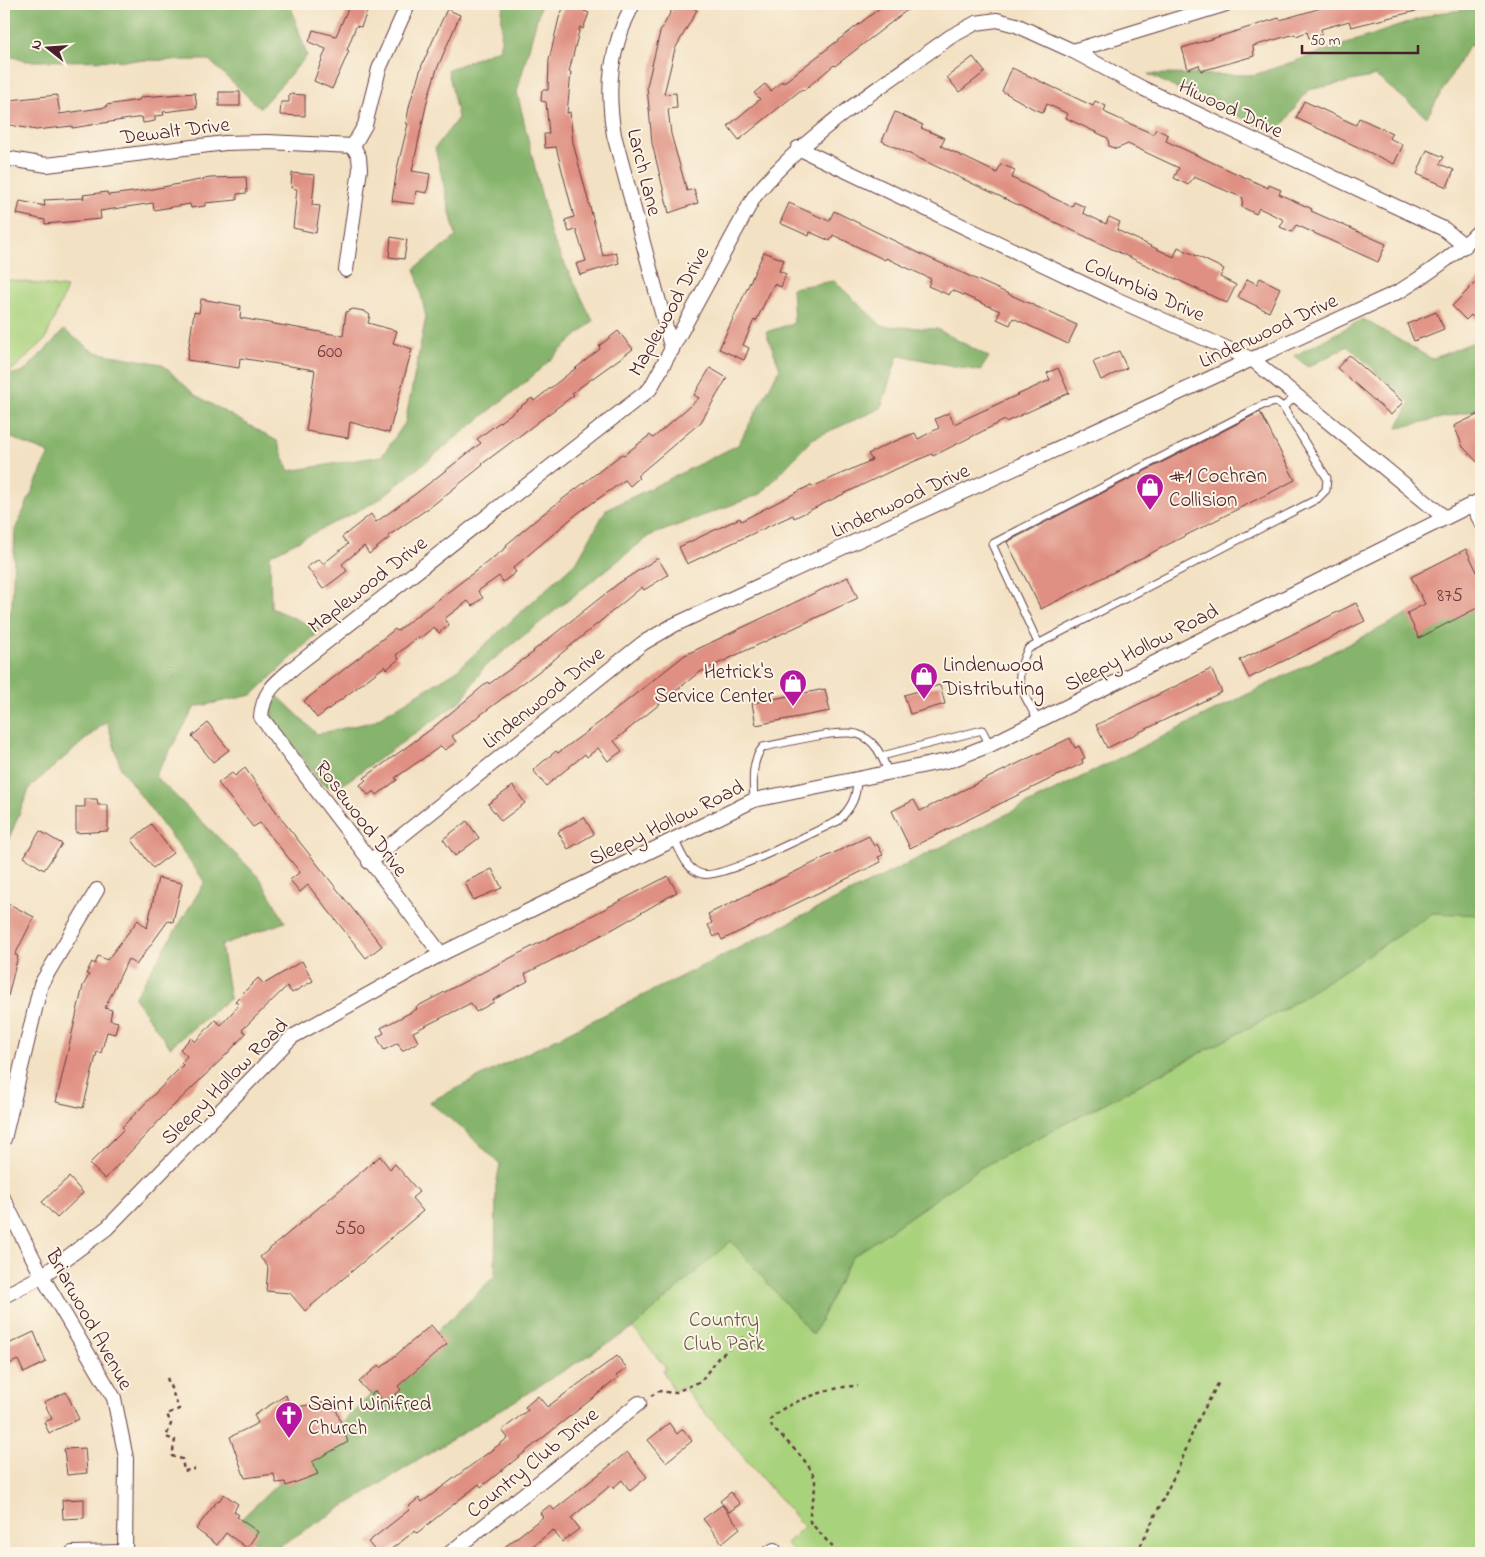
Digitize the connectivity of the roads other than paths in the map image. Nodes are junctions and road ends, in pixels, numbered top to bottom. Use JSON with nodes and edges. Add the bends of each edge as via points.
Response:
{"nodes":[{"id":1,"x":408,"y":4,"type":"edge"},
{"id":2,"x":633,"y":4,"type":"edge"},
{"id":3,"x":1226,"y":4,"type":"edge"},
{"id":4,"x":976,"y":23,"type":"joint"},
{"id":5,"x":1073,"y":51,"type":"junction"},
{"id":6,"x":353,"y":146,"type":"junction"},
{"id":7,"x":798,"y":148,"type":"junction"},
{"id":8,"x":4,"y":158,"type":"edge"},
{"id":9,"x":1481,"y":230,"type":"edge"},
{"id":10,"x":1465,"y":246,"type":"junction"},
{"id":11,"x":346,"y":270,"type":"dead end"},
{"id":12,"x":672,"y":350,"type":"junction"},
{"id":13,"x":1253,"y":360,"type":"junction"},
{"id":14,"x":1297,"y":396,"type":"junction"},
{"id":15,"x":1283,"y":407,"type":"junction"},
{"id":16,"x":1477,"y":502,"type":"edge"},
{"id":17,"x":1444,"y":517,"type":"junction"},
{"id":18,"x":1481,"y":522,"type":"edge"},
{"id":19,"x":1038,"y":643,"type":"junction"},
{"id":20,"x":262,"y":701,"type":"joint"},
{"id":21,"x":1038,"y":721,"type":"junction"},
{"id":22,"x":990,"y":745,"type":"junction"},
{"id":23,"x":882,"y":756,"type":"junction"},
{"id":24,"x":888,"y":772,"type":"junction"},
{"id":25,"x":856,"y":778,"type":"junction"},
{"id":26,"x":754,"y":800,"type":"junction"},
{"id":27,"x":674,"y":839,"type":"junction"},
{"id":28,"x":369,"y":862,"type":"junction"},
{"id":29,"x":97,"y":890,"type":"dead end"},
{"id":30,"x":441,"y":954,"type":"junction"},
{"id":31,"x":4,"y":1139,"type":"edge"},
{"id":32,"x":4,"y":1200,"type":"edge"},
{"id":33,"x":42,"y":1276,"type":"junction"},
{"id":34,"x":4,"y":1296,"type":"edge"},
{"id":35,"x":639,"y":1403,"type":"road end"},
{"id":36,"x":72,"y":1553,"type":"edge"},
{"id":37,"x":125,"y":1553,"type":"edge"},
{"id":38,"x":450,"y":1553,"type":"edge"}],
"edges":[{"from":1,"to":6,"type":"street","via":[[380,69],[365,125]]},
{"from":2,"to":12,"type":"street","name":"Larch Lane","via":[[618,39],[610,72],[609,104],[614,135]]},
{"from":3,"to":5,"type":"street"},
{"from":4,"to":5,"type":"street","name":"Hiwood Drive","via":[[997,20],[1016,25]]},
{"from":4,"to":7,"type":"street","name":"Maplewood Drive","via":[[950,37]]},
{"from":5,"to":10,"type":"street","name":"Hiwood Drive","via":[[1142,88],[1444,229]]},
{"from":6,"to":8,"type":"street","name":"Dewalt Drive","via":[[225,143],[47,165]]},
{"from":6,"to":11,"type":"street","via":[[359,157],[360,169]]},
{"from":7,"to":12,"type":"street","name":"Maplewood Drive","via":[[754,197]]},
{"from":7,"to":13,"type":"street","name":"Columbia Drive","via":[[1118,300]]},
{"from":9,"to":10,"type":"street","name":"Lindenwood Drive"},
{"from":10,"to":13,"type":"street","name":"Lindenwood Drive","via":[[1400,291]]},
{"from":12,"to":20,"type":"street","name":"Maplewood Drive","via":[[650,390],[293,668],[274,684]]},
{"from":13,"to":14,"type":"street","name":"Columbia Drive"},
{"from":13,"to":28,"type":"street","name":"Lindenwood Drive","via":[[643,643]]},
{"from":14,"to":15,"type":"lane"},
{"from":14,"to":17,"type":"street","name":"Columbia Drive"},
{"from":15,"to":19,"type":"lane","via":[[1327,478],[1326,490],[1317,499]]},
{"from":15,"to":19,"type":"lane","via":[[1276,402],[1263,405],[992,544]]},
{"from":16,"to":17,"type":"street","name":"Sleepy Hollow Road"},
{"from":16,"to":18,"type":"street"},
{"from":17,"to":21,"type":"street","name":"Sleepy Hollow Road"},
{"from":19,"to":21,"type":"lane","via":[[1028,649],[1019,666],[1019,685]]},
{"from":20,"to":28,"type":"street","name":"Rosewood Drive","via":[[261,717]]},
{"from":21,"to":22,"type":"street","name":"Sleepy Hollow Road"},
{"from":22,"to":23,"type":"lane","via":[[982,730]]},
{"from":22,"to":24,"type":"street","name":"Sleepy Hollow Road","via":[[951,760]]},
{"from":23,"to":24,"type":"lane"},
{"from":23,"to":26,"type":"lane","via":[[872,743],[856,734],[834,734],[764,747],[757,753]]},
{"from":24,"to":25,"type":"street","name":"Sleepy Hollow Road"},
{"from":25,"to":26,"type":"street","name":"Sleepy Hollow Road"},
{"from":25,"to":27,"type":"lane","via":[[857,793],[852,807],[838,820],[725,872],[703,875],[689,868]]},
{"from":26,"to":27,"type":"street","name":"Sleepy Hollow Road"},
{"from":27,"to":30,"type":"street","name":"Sleepy Hollow Road"},
{"from":28,"to":30,"type":"street","name":"Rosewood Drive"},
{"from":29,"to":31,"type":"street","via":[[41,984]]},
{"from":30,"to":33,"type":"street","name":"Sleepy Hollow Road","via":[[292,1037],[107,1228]]},
{"from":32,"to":33,"type":"street","name":"Briarwood Avenue"},
{"from":33,"to":34,"type":"street","name":"Sleepy Hollow Road"},
{"from":33,"to":37,"type":"street","name":"Briarwood Avenue","via":[[114,1398],[126,1458]]},
{"from":35,"to":38,"type":"street","name":"Country Club Drive"},
{"from":36,"to":37,"type":"street"}]}
